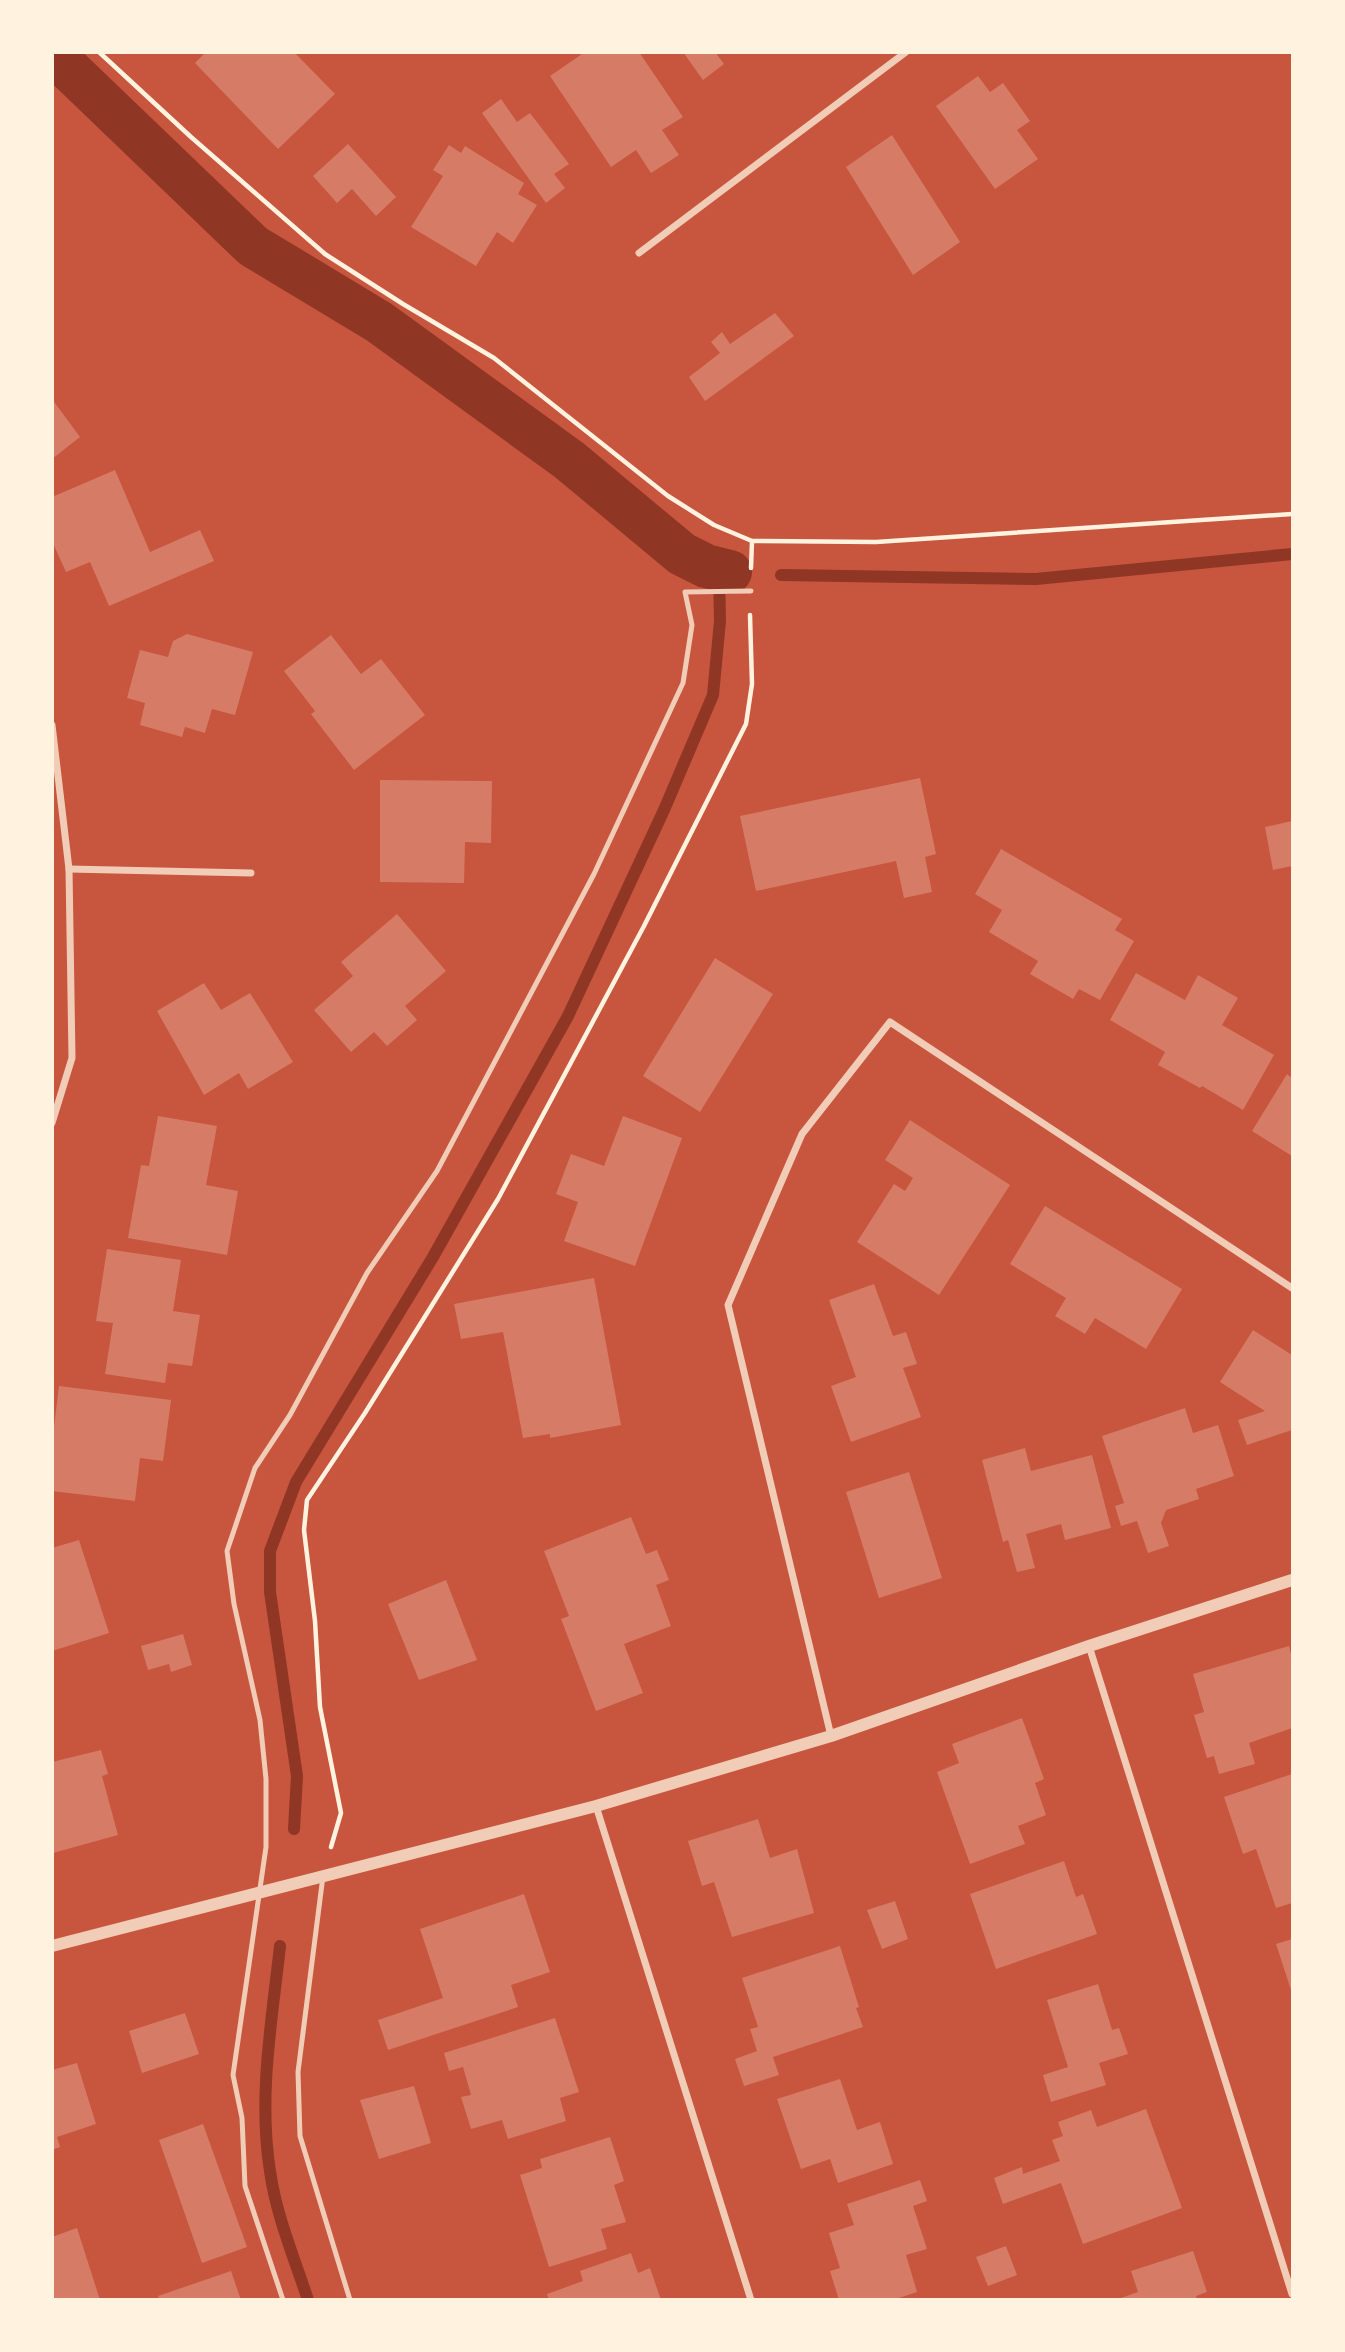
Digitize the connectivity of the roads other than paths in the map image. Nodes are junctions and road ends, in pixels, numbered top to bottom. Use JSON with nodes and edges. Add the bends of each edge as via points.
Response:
{"nodes":[{"id":1,"x":906,"y":52,"type":"edge"},
{"id":2,"x":639,"y":253,"type":"dead end"},
{"id":3,"x":751,"y":591,"type":"road end"},
{"id":4,"x":52,"y":725,"type":"edge"},
{"id":5,"x":69,"y":869,"type":"junction"},
{"id":6,"x":251,"y":873,"type":"dead end"},
{"id":7,"x":52,"y":1123,"type":"edge"},
{"id":8,"x":1293,"y":1288,"type":"edge"},
{"id":9,"x":1293,"y":1580,"type":"edge"},
{"id":10,"x":1089,"y":1646,"type":"junction"},
{"id":11,"x":831,"y":1736,"type":"junction"},
{"id":12,"x":596,"y":1806,"type":"junction"},
{"id":13,"x":323,"y":1876,"type":"junction"},
{"id":14,"x":260,"y":1893,"type":"junction"},
{"id":15,"x":52,"y":1947,"type":"edge"},
{"id":16,"x":1293,"y":2294,"type":"edge"},
{"id":17,"x":283,"y":2300,"type":"edge"},
{"id":18,"x":350,"y":2300,"type":"edge"},
{"id":19,"x":751,"y":2300,"type":"edge"}],
"edges":[{"from":1,"to":2,"type":"street"},
{"from":3,"to":14,"type":"lane","via":[[685,592],[691,625],[683,683],[594,873],[437,1171],[367,1273],[290,1416],[255,1468],[241,1504],[227,1551],[260,1720],[266,1779],[266,1847]]},
{"from":4,"to":5,"type":"street"},
{"from":5,"to":6,"type":"street"},
{"from":5,"to":7,"type":"street","via":[[72,1058]]},
{"from":8,"to":11,"type":"street","via":[[890,1022],[802,1134],[728,1305]]},
{"from":9,"to":10,"type":"street"},
{"from":10,"to":11,"type":"street"},
{"from":10,"to":16,"type":"street"},
{"from":11,"to":12,"type":"street"},
{"from":12,"to":13,"type":"street"},
{"from":12,"to":19,"type":"street"},
{"from":13,"to":14,"type":"street"},
{"from":13,"to":18,"type":"lane","via":[[298,2072],[300,2136]]},
{"from":14,"to":15,"type":"street"},
{"from":14,"to":17,"type":"lane","via":[[233,2075],[242,2118],[245,2186]]}]}
